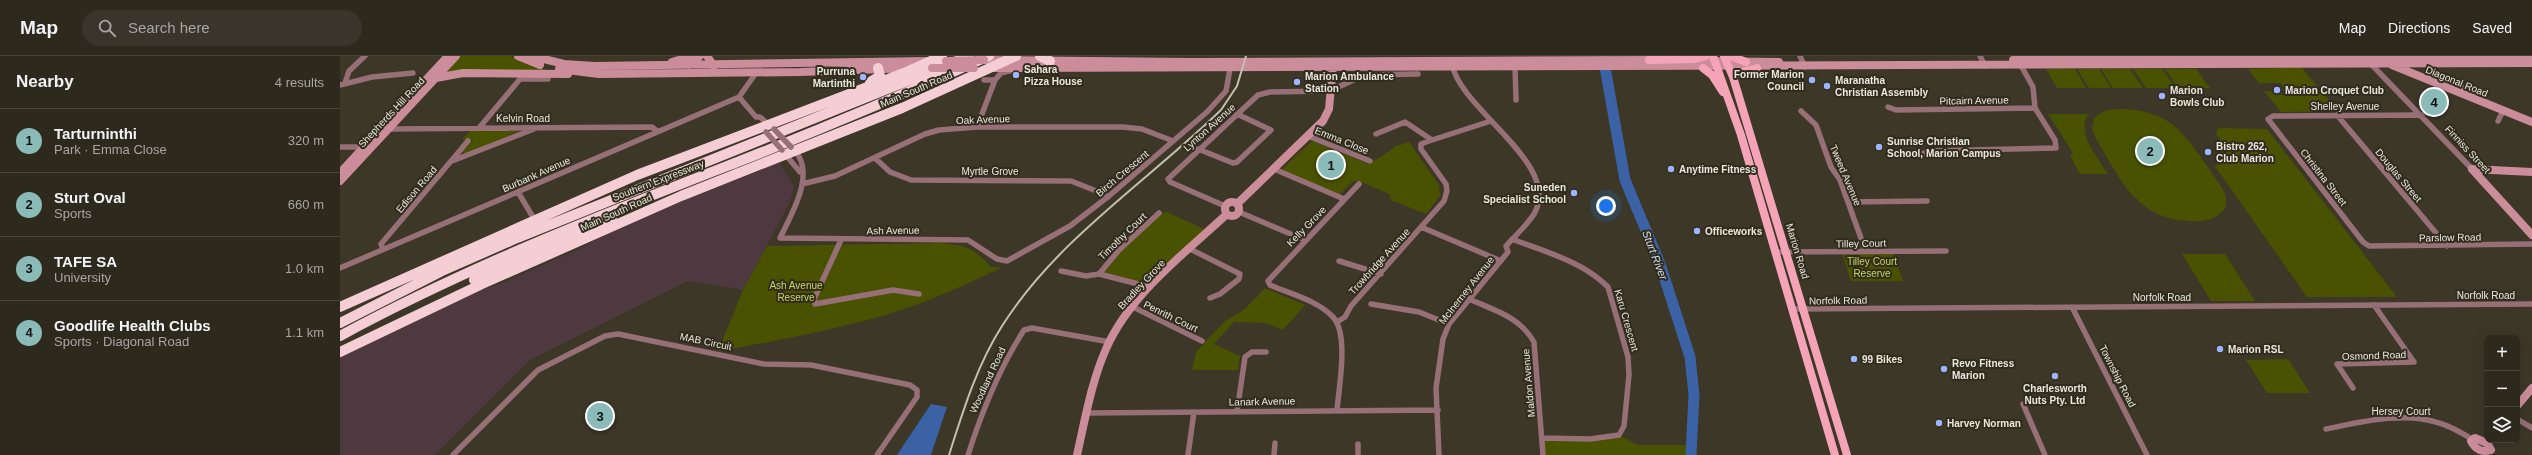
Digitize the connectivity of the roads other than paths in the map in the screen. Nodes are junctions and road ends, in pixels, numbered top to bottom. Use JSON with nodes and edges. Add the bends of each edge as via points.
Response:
{"nodes":[{"id":1,"x":365,"y":56,"type":"edge"},
{"id":2,"x":448,"y":56,"type":"edge"},
{"id":3,"x":456,"y":56,"type":"edge"},
{"id":4,"x":518,"y":56,"type":"edge"},
{"id":5,"x":532,"y":56,"type":"edge"},
{"id":6,"x":692,"y":56,"type":"edge"},
{"id":7,"x":700,"y":56,"type":"edge"},
{"id":8,"x":707,"y":56,"type":"edge"},
{"id":9,"x":969,"y":56,"type":"edge"},
{"id":10,"x":1016,"y":56,"type":"edge"},
{"id":11,"x":1040,"y":56,"type":"edge"},
{"id":12,"x":1152,"y":56,"type":"edge"},
{"id":13,"x":1164,"y":56,"type":"edge"},
{"id":14,"x":1221,"y":56,"type":"edge"},
{"id":15,"x":1706,"y":56,"type":"edge"},
{"id":16,"x":2348,"y":56,"type":"edge"},
{"id":17,"x":2376,"y":56,"type":"edge"},
{"id":18,"x":2170,"y":57,"type":"edge"},
{"id":19,"x":2486,"y":57,"type":"junction"},
{"id":20,"x":2532,"y":57,"type":"edge"},
{"id":21,"x":944,"y":58,"type":"edge"},
{"id":22,"x":1462,"y":58,"type":"edge"},
{"id":23,"x":1158,"y":59,"type":"edge"},
{"id":24,"x":1242,"y":59,"type":"edge"},
{"id":25,"x":2387,"y":59,"type":"edge"},
{"id":26,"x":1007,"y":60,"type":"junction"},
{"id":27,"x":1649,"y":60,"type":"junction"},
{"id":28,"x":1728,"y":60,"type":"edge"},
{"id":29,"x":2532,"y":60,"type":"edge"},
{"id":30,"x":992,"y":61,"type":"edge"},
{"id":31,"x":1050,"y":61,"type":"junction"},
{"id":32,"x":1230,"y":61,"type":"edge"},
{"id":33,"x":1982,"y":61,"type":"edge"},
{"id":34,"x":1126,"y":62,"type":"junction"},
{"id":35,"x":1169,"y":62,"type":"junction"},
{"id":36,"x":1191,"y":62,"type":"junction"},
{"id":37,"x":1715,"y":62,"type":"edge"},
{"id":38,"x":1803,"y":62,"type":"edge"},
{"id":39,"x":1592,"y":63,"type":"junction"},
{"id":40,"x":1614,"y":63,"type":"junction"},
{"id":41,"x":2019,"y":63,"type":"junction"},
{"id":42,"x":2369,"y":63,"type":"junction"},
{"id":43,"x":2399,"y":63,"type":"junction"},
{"id":44,"x":2532,"y":63,"type":"edge"},
{"id":45,"x":931,"y":64,"type":"junction"},
{"id":46,"x":1452,"y":64,"type":"junction"},
{"id":47,"x":2442,"y":64,"type":"junction"},
{"id":48,"x":649,"y":65,"type":"junction"},
{"id":49,"x":1333,"y":65,"type":"junction"},
{"id":50,"x":2175,"y":65,"type":"junction"},
{"id":51,"x":689,"y":66,"type":"junction"},
{"id":52,"x":714,"y":66,"type":"junction"},
{"id":53,"x":1022,"y":67,"type":"junction"},
{"id":54,"x":1515,"y":67,"type":"junction"},
{"id":55,"x":878,"y":68,"type":"junction"},
{"id":56,"x":915,"y":68,"type":"junction"},
{"id":57,"x":1703,"y":68,"type":"junction"},
{"id":58,"x":1757,"y":68,"type":"junction"},
{"id":59,"x":663,"y":72,"type":"junction"},
{"id":60,"x":784,"y":72,"type":"junction"},
{"id":61,"x":413,"y":73,"type":"dead end"},
{"id":62,"x":756,"y":73,"type":"junction"},
{"id":63,"x":599,"y":74,"type":"junction"},
{"id":64,"x":1418,"y":74,"type":"dead end"},
{"id":65,"x":520,"y":76,"type":"junction"},
{"id":66,"x":2431,"y":76,"type":"junction"},
{"id":67,"x":1733,"y":77,"type":"junction"},
{"id":68,"x":436,"y":78,"type":"junction"},
{"id":69,"x":548,"y":79,"type":"dead end"},
{"id":70,"x":984,"y":80,"type":"dead end"},
{"id":71,"x":995,"y":80,"type":"junction"},
{"id":72,"x":342,"y":84,"type":"edge"},
{"id":73,"x":2440,"y":86,"type":"junction"},
{"id":74,"x":1330,"y":91,"type":"junction"},
{"id":75,"x":739,"y":97,"type":"junction"},
{"id":76,"x":835,"y":100,"type":"junction"},
{"id":77,"x":1516,"y":100,"type":"dead end"},
{"id":78,"x":1731,"y":107,"type":"junction"},
{"id":79,"x":1888,"y":107,"type":"dead end"},
{"id":80,"x":2035,"y":108,"type":"junction"},
{"id":81,"x":1801,"y":111,"type":"dead end"},
{"id":82,"x":2503,"y":111,"type":"junction"},
{"id":83,"x":1237,"y":114,"type":"junction"},
{"id":84,"x":2337,"y":115,"type":"junction"},
{"id":85,"x":2422,"y":115,"type":"junction"},
{"id":86,"x":756,"y":117,"type":"junction"},
{"id":87,"x":2268,"y":117,"type":"joint"},
{"id":88,"x":2532,"y":117,"type":"edge"},
{"id":89,"x":1491,"y":121,"type":"junction"},
{"id":90,"x":2498,"y":121,"type":"dead end"},
{"id":91,"x":2532,"y":122,"type":"edge"},
{"id":92,"x":537,"y":127,"type":"junction"},
{"id":93,"x":977,"y":127,"type":"junction"},
{"id":94,"x":479,"y":128,"type":"junction"},
{"id":95,"x":767,"y":128,"type":"junction"},
{"id":96,"x":389,"y":129,"type":"junction"},
{"id":97,"x":657,"y":130,"type":"junction"},
{"id":98,"x":1376,"y":134,"type":"dead end"},
{"id":99,"x":1308,"y":136,"type":"junction"},
{"id":100,"x":1432,"y":140,"type":"junction"},
{"id":101,"x":468,"y":141,"type":"dead end"},
{"id":102,"x":1174,"y":141,"type":"junction"},
{"id":103,"x":340,"y":147,"type":"edge"},
{"id":104,"x":368,"y":147,"type":"junction"},
{"id":105,"x":1198,"y":149,"type":"junction"},
{"id":106,"x":788,"y":150,"type":"junction"},
{"id":107,"x":1922,"y":154,"type":"dead end"},
{"id":108,"x":875,"y":158,"type":"junction"},
{"id":109,"x":1370,"y":161,"type":"dead end"},
{"id":110,"x":450,"y":162,"type":"junction"},
{"id":111,"x":692,"y":168,"type":"junction"},
{"id":112,"x":1274,"y":169,"type":"junction"},
{"id":113,"x":2472,"y":169,"type":"junction"},
{"id":114,"x":800,"y":172,"type":"junction"},
{"id":115,"x":2532,"y":172,"type":"edge"},
{"id":116,"x":340,"y":173,"type":"edge"},
{"id":117,"x":705,"y":175,"type":"junction"},
{"id":118,"x":725,"y":177,"type":"junction"},
{"id":119,"x":1764,"y":181,"type":"junction"},
{"id":120,"x":340,"y":182,"type":"edge"},
{"id":121,"x":802,"y":184,"type":"junction"},
{"id":122,"x":1359,"y":184,"type":"dead end"},
{"id":123,"x":518,"y":192,"type":"junction"},
{"id":124,"x":1759,"y":195,"type":"junction"},
{"id":125,"x":1110,"y":196,"type":"junction"},
{"id":126,"x":1344,"y":199,"type":"junction"},
{"id":127,"x":1926,"y":201,"type":"dead end"},
{"id":128,"x":1848,"y":202,"type":"junction"},
{"id":129,"x":1238,"y":208,"type":"junction"},
{"id":130,"x":1226,"y":210,"type":"junction"},
{"id":131,"x":1159,"y":213,"type":"dead end"},
{"id":132,"x":534,"y":219,"type":"junction"},
{"id":133,"x":1421,"y":227,"type":"junction"},
{"id":134,"x":2532,"y":235,"type":"edge"},
{"id":135,"x":1512,"y":239,"type":"junction"},
{"id":136,"x":841,"y":240,"type":"junction"},
{"id":137,"x":1305,"y":240,"type":"junction"},
{"id":138,"x":2532,"y":244,"type":"edge"},
{"id":139,"x":2369,"y":246,"type":"joint"},
{"id":140,"x":2447,"y":246,"type":"junction"},
{"id":141,"x":383,"y":249,"type":"junction"},
{"id":142,"x":1190,"y":249,"type":"junction"},
{"id":143,"x":1946,"y":251,"type":"dead end"},
{"id":144,"x":1776,"y":252,"type":"junction"},
{"id":145,"x":1788,"y":252,"type":"junction"},
{"id":146,"x":1866,"y":252,"type":"junction"},
{"id":147,"x":1339,"y":261,"type":"dead end"},
{"id":148,"x":1501,"y":261,"type":"junction"},
{"id":149,"x":999,"y":262,"type":"joint"},
{"id":150,"x":340,"y":268,"type":"edge"},
{"id":151,"x":501,"y":268,"type":"junction"},
{"id":152,"x":1061,"y":271,"type":"dead end"},
{"id":153,"x":1099,"y":274,"type":"junction"},
{"id":154,"x":1381,"y":274,"type":"junction"},
{"id":155,"x":1151,"y":288,"type":"junction"},
{"id":156,"x":919,"y":294,"type":"dead end"},
{"id":157,"x":1210,"y":298,"type":"dead end"},
{"id":158,"x":1469,"y":299,"type":"junction"},
{"id":159,"x":1371,"y":304,"type":"dead end"},
{"id":160,"x":2532,"y":304,"type":"edge"},
{"id":161,"x":2374,"y":305,"type":"junction"},
{"id":162,"x":340,"y":306,"type":"edge"},
{"id":163,"x":1133,"y":307,"type":"junction"},
{"id":164,"x":2072,"y":307,"type":"junction"},
{"id":165,"x":1792,"y":309,"type":"junction"},
{"id":166,"x":1804,"y":310,"type":"junction"},
{"id":167,"x":340,"y":316,"type":"edge"},
{"id":168,"x":1337,"y":322,"type":"junction"},
{"id":169,"x":340,"y":323,"type":"edge"},
{"id":170,"x":1449,"y":324,"type":"junction"},
{"id":171,"x":340,"y":336,"type":"edge"},
{"id":172,"x":1202,"y":341,"type":"dead end"},
{"id":173,"x":1110,"y":342,"type":"junction"},
{"id":174,"x":340,"y":347,"type":"edge"},
{"id":175,"x":340,"y":352,"type":"edge"},
{"id":176,"x":1266,"y":352,"type":"dead end"},
{"id":177,"x":2353,"y":388,"type":"dead end"},
{"id":178,"x":2532,"y":388,"type":"edge"},
{"id":179,"x":2520,"y":402,"type":"edge"},
{"id":180,"x":2023,"y":404,"type":"dead end"},
{"id":181,"x":1337,"y":410,"type":"junction"},
{"id":182,"x":1438,"y":410,"type":"junction"},
{"id":183,"x":1194,"y":412,"type":"junction"},
{"id":184,"x":1237,"y":412,"type":"junction"},
{"id":185,"x":1087,"y":413,"type":"junction"},
{"id":186,"x":2520,"y":421,"type":"edge"},
{"id":187,"x":2532,"y":428,"type":"edge"},
{"id":188,"x":2326,"y":429,"type":"dead end"},
{"id":189,"x":1542,"y":438,"type":"junction"},
{"id":190,"x":2472,"y":439,"type":"junction"},
{"id":191,"x":2484,"y":440,"type":"edge"},
{"id":192,"x":1275,"y":443,"type":"dead end"},
{"id":193,"x":2488,"y":443,"type":"edge"},
{"id":194,"x":1358,"y":444,"type":"dead end"},
{"id":195,"x":2475,"y":452,"type":"edge"},
{"id":196,"x":453,"y":455,"type":"edge"},
{"id":197,"x":877,"y":455,"type":"edge"},
{"id":198,"x":968,"y":455,"type":"edge"},
{"id":199,"x":1077,"y":455,"type":"edge"},
{"id":200,"x":1188,"y":455,"type":"edge"},
{"id":201,"x":1274,"y":455,"type":"edge"},
{"id":202,"x":1358,"y":455,"type":"edge"},
{"id":203,"x":1439,"y":455,"type":"edge"},
{"id":204,"x":1544,"y":455,"type":"edge"},
{"id":205,"x":1835,"y":455,"type":"edge"},
{"id":206,"x":1847,"y":455,"type":"edge"},
{"id":207,"x":2045,"y":455,"type":"edge"},
{"id":208,"x":2147,"y":455,"type":"edge"}],
"edges":[{"from":1,"to":72,"type":"street","via":[[349,71]]},
{"from":2,"to":104,"type":"main road","name":"Shepherds Hill Road"},
{"from":3,"to":68,"type":"main road","name":"Shepherds Hill Road"},
{"from":4,"to":63,"type":"main road","via":[[546,66]]},
{"from":5,"to":48,"type":"main road","via":[[550,62],[579,66]]},
{"from":6,"to":48,"type":"main road","via":[[677,62]]},
{"from":6,"to":51,"type":"main road"},
{"from":7,"to":51,"type":"main road"},
{"from":8,"to":52,"type":"main road"},
{"from":9,"to":111,"type":"highway","name":"Southern Expressway"},
{"from":10,"to":26,"type":"highway","name":"Main South Road"},
{"from":11,"to":31,"type":"highway"},
{"from":12,"to":34,"type":"main road"},
{"from":13,"to":35,"type":"main road"},
{"from":14,"to":36,"type":"main road"},
{"from":15,"to":27,"type":"main road","via":[[1695,59]]},
{"from":16,"to":17,"type":"main road"},
{"from":16,"to":18,"type":"main road"},
{"from":17,"to":25,"type":"main road","name":"Diagonal Road"},
{"from":18,"to":41,"type":"main road"},
{"from":18,"to":50,"type":"street"},
{"from":19,"to":20,"type":"main road"},
{"from":19,"to":25,"type":"main road"},
{"from":19,"to":29,"type":"main road"},
{"from":21,"to":30,"type":"main road","bridge":true},
{"from":21,"to":45,"type":"highway","name":"Main South Road"},
{"from":22,"to":39,"type":"main road"},
{"from":22,"to":46,"type":"main road"},
{"from":23,"to":34,"type":"main road"},
{"from":23,"to":35,"type":"main road"},
{"from":24,"to":32,"type":"main road"},
{"from":24,"to":49,"type":"main road"},
{"from":25,"to":42,"type":"main road"},
{"from":25,"to":43,"type":"main road"},
{"from":25,"to":73,"type":"main road","name":"Diagonal Road"},
{"from":26,"to":30,"type":"highway","name":"Main South Road"},
{"from":26,"to":31,"type":"main road"},
{"from":27,"to":37,"type":"main road"},
{"from":27,"to":40,"type":"main road"},
{"from":28,"to":37,"type":"main road"},
{"from":28,"to":38,"type":"main road"},
{"from":28,"to":58,"type":"main road"},
{"from":28,"to":67,"type":"main road","name":"Marion Road"},
{"from":30,"to":45,"type":"main road","bridge":true,"via":[[979,68]]},
{"from":30,"to":53,"type":"main road"},
{"from":30,"to":106,"type":"highway","name":"Main South Road","via":[[902,108]]},
{"from":30,"to":117,"type":"highway","name":"Southern Expressway"},
{"from":31,"to":34,"type":"main road"},
{"from":32,"to":36,"type":"main road"},
{"from":32,"to":49,"type":"main road"},
{"from":32,"to":53,"type":"main road"},
{"from":32,"to":102,"type":"street","name":"Birch Crescent","via":[[1226,91]]},
{"from":33,"to":38,"type":"main road","via":[[1854,64]]},
{"from":33,"to":41,"type":"main road"},
{"from":35,"to":36,"type":"main road"},
{"from":37,"to":57,"type":"main road"},
{"from":37,"to":78,"type":"main road"},
{"from":38,"to":58,"type":"main road"},
{"from":39,"to":40,"type":"main road"},
{"from":39,"to":54,"type":"main road"},
{"from":40,"to":57,"type":"main road"},
{"from":41,"to":50,"type":"main road"},
{"from":41,"to":80,"type":"street","via":[[2033,87]]},
{"from":42,"to":50,"type":"main road"},
{"from":42,"to":73,"type":"main road"},
{"from":42,"to":85,"type":"street","name":"Finniss Street"},
{"from":43,"to":47,"type":"main road"},
{"from":43,"to":66,"type":"main road","name":"Diagonal Road"},
{"from":44,"to":47,"type":"main road"},
{"from":45,"to":52,"type":"main road"},
{"from":45,"to":56,"type":"highway","name":"Main South Road"},
{"from":46,"to":49,"type":"main road"},
{"from":46,"to":54,"type":"main road"},
{"from":46,"to":89,"type":"street","name":"McInerney Avenue","via":[[1454,76]]},
{"from":47,"to":66,"type":"main road","via":[[2427,68]]},
{"from":48,"to":51,"type":"main road"},
{"from":49,"to":74,"type":"main road"},
{"from":51,"to":52,"type":"main road"},
{"from":51,"to":59,"type":"main road"},
{"from":51,"to":60,"type":"main road","via":[[697,69],[775,69]]},
{"from":53,"to":71,"type":"street","via":[[1001,74]]},
{"from":54,"to":77,"type":"street"},
{"from":55,"to":56,"type":"main road"},
{"from":55,"to":60,"type":"main road"},
{"from":55,"to":76,"type":"highway","via":[[880,74],[877,78]]},
{"from":56,"to":76,"type":"highway","name":"Main South Road"},
{"from":57,"to":78,"type":"main road","via":[[1712,75]]},
{"from":58,"to":67,"type":"main road"},
{"from":59,"to":62,"type":"main road"},
{"from":59,"to":63,"type":"main road"},
{"from":60,"to":62,"type":"main road"},
{"from":61,"to":72,"type":"street","via":[[372,77]]},
{"from":62,"to":75,"type":"street"},
{"from":63,"to":65,"type":"main road"},
{"from":64,"to":74,"type":"street","via":[[1364,75]]},
{"from":65,"to":68,"type":"main road","via":[[463,73]]},
{"from":65,"to":69,"type":"street"},
{"from":65,"to":94,"type":"street"},
{"from":66,"to":88,"type":"main road","name":"Diagonal Road"},
{"from":67,"to":119,"type":"main road","name":"Marion Road"},
{"from":68,"to":96,"type":"main road","name":"Shepherds Hill Road"},
{"from":70,"to":71,"type":"street"},
{"from":71,"to":93,"type":"street"},
{"from":73,"to":82,"type":"main road","name":"Diagonal Road"},
{"from":74,"to":83,"type":"street","name":"Lynton Avenue","via":[[1264,93],[1258,95]]},
{"from":74,"to":99,"type":"main road","via":[[1329,109],[1323,121]]},
{"from":75,"to":86,"type":"street"},
{"from":75,"to":97,"type":"street","name":"Burbank Avenue"},
{"from":76,"to":95,"type":"highway","name":"Main South Road"},
{"from":78,"to":124,"type":"main road"},
{"from":79,"to":80,"type":"street","name":"Pitcairn Avenue","via":[[1896,110]]},
{"from":80,"to":107,"type":"street","via":[[2055,140],[2056,148],[1929,151]]},
{"from":81,"to":128,"type":"street","name":"Tweed Avenue","via":[[1816,125]]},
{"from":82,"to":90,"type":"street"},
{"from":82,"to":91,"type":"main road","name":"Diagonal Road"},
{"from":83,"to":105,"type":"street","name":"Lynton Avenue"},
{"from":83,"to":105,"type":"street","via":[[1271,130],[1237,162],[1228,162]]},
{"from":84,"to":85,"type":"street","name":"Shelley Avenue"},
{"from":84,"to":87,"type":"street","name":"Shelley Avenue"},
{"from":84,"to":140,"type":"street","name":"Douglas Street"},
{"from":85,"to":113,"type":"street","name":"Finniss Street"},
{"from":86,"to":95,"type":"street","via":[[760,117]]},
{"from":86,"to":95,"type":"street","via":[[754,119]]},
{"from":87,"to":139,"type":"street","name":"Christina Street","via":[[2363,242]]},
{"from":89,"to":100,"type":"street"},
{"from":89,"to":135,"type":"street","name":"McInerney Avenue","via":[[1532,171],[1539,188],[1534,214]]},
{"from":92,"to":94,"type":"street","name":"Kelvin Road"},
{"from":92,"to":97,"type":"street","name":"Kelvin Road","via":[[652,127]]},
{"from":92,"to":110,"type":"street"},
{"from":93,"to":102,"type":"street","name":"Oak Avenue","via":[[1123,127],[1142,129]]},
{"from":93,"to":108,"type":"street","name":"Oak Avenue","via":[[954,128],[926,134]]},
{"from":94,"to":96,"type":"street","name":"Kelvin Road"},
{"from":95,"to":106,"type":"street","bridge":true},
{"from":95,"to":106,"type":"street","bridge":true},
{"from":95,"to":132,"type":"highway","name":"Main South Road","via":[[637,175]]},
{"from":96,"to":104,"type":"main road","name":"Shepherds Hill Road"},
{"from":97,"to":123,"type":"street","name":"Burbank Avenue"},
{"from":98,"to":100,"type":"street","via":[[1405,122]]},
{"from":99,"to":109,"type":"street","name":"Emma Close"},
{"from":99,"to":112,"type":"main road"},
{"from":100,"to":133,"type":"street","name":"Trowbridge Avenue","via":[[1421,144],[1421,149],[1446,184],[1447,191],[1441,206]]},
{"from":101,"to":110,"type":"street","name":"Edison Road"},
{"from":102,"to":125,"type":"street","name":"Birch Crescent"},
{"from":103,"to":104,"type":"street"},
{"from":104,"to":116,"type":"main road","name":"Shepherds Hill Road"},
{"from":104,"to":120,"type":"main road","name":"Shepherds Hill Road"},
{"from":105,"to":130,"type":"street","name":"Lynton Avenue","via":[[1171,174],[1169,181]]},
{"from":106,"to":114,"type":"street"},
{"from":106,"to":114,"type":"street","via":[[799,155],[802,168]]},
{"from":106,"to":118,"type":"highway","name":"Main South Road"},
{"from":108,"to":121,"type":"street","name":"Oak Avenue","via":[[836,176]]},
{"from":108,"to":125,"type":"street","name":"Myrtle Grove","via":[[890,172],[911,180],[1071,181]]},
{"from":110,"to":141,"type":"street","name":"Edison Road","via":[[381,244]]},
{"from":111,"to":167,"type":"highway","via":[[458,258]]},
{"from":111,"to":169,"type":"highway","name":"Southern Expressway","via":[[470,258]]},
{"from":112,"to":126,"type":"street"},
{"from":112,"to":129,"type":"main road"},
{"from":113,"to":115,"type":"main road"},
{"from":113,"to":134,"type":"main road","name":"Finniss Street"},
{"from":114,"to":121,"type":"street"},
{"from":117,"to":151,"type":"highway"},
{"from":117,"to":171,"type":"highway","name":"Southern Expressway","via":[[481,264],[393,306]]},
{"from":118,"to":151,"type":"highway"},
{"from":118,"to":175,"type":"highway","name":"Main South Road","via":[[489,281]]},
{"from":119,"to":124,"type":"main road"},
{"from":119,"to":145,"type":"main road","name":"Marion Road"},
{"from":121,"to":136,"type":"street","name":"Ash Avenue","via":[[798,200],[780,238]]},
{"from":122,"to":126,"type":"street","name":"Kelly Grove"},
{"from":123,"to":132,"type":"street"},
{"from":123,"to":141,"type":"street","name":"Burbank Avenue"},
{"from":124,"to":144,"type":"main road"},
{"from":125,"to":149,"type":"street","name":"Birch Crescent","via":[[1070,226],[1016,258]]},
{"from":126,"to":137,"type":"street","name":"Kelly Grove"},
{"from":127,"to":128,"type":"street"},
{"from":128,"to":146,"type":"street","name":"Tweed Avenue"},
{"from":129,"to":130,"type":"main road","via":[[1234,215]]},
{"from":129,"to":137,"type":"street"},
{"from":130,"to":142,"type":"main road","name":"Bradley Grove"},
{"from":131,"to":153,"type":"street","name":"Timothy Court","via":[[1103,265]]},
{"from":132,"to":162,"type":"highway","name":"Main South Road"},
{"from":133,"to":148,"type":"street"},
{"from":133,"to":154,"type":"street","name":"Trowbridge Avenue"},
{"from":135,"to":148,"type":"street","name":"McInerney Avenue","via":[[1506,246],[1508,252]]},
{"from":135,"to":189,"type":"street","name":"Karu Crescent","via":[[1588,270],[1601,278],[1608,287],[1628,357],[1629,375],[1624,426],[1619,435],[1587,440],[1574,437]]},
{"from":136,"to":149,"type":"street","name":"Ash Avenue","via":[[968,240],[980,244]]},
{"from":136,"to":156,"type":"street","via":[[814,299],[815,304],[893,290]]},
{"from":137,"to":168,"type":"street","name":"Kelly Grove","via":[[1268,281],[1270,285],[1327,312]]},
{"from":138,"to":140,"type":"street","name":"Parslow Road"},
{"from":139,"to":140,"type":"street","name":"Parslow Road"},
{"from":141,"to":150,"type":"street","name":"Burbank Avenue"},
{"from":142,"to":155,"type":"main road","name":"Bradley Grove"},
{"from":142,"to":157,"type":"street","via":[[1240,274],[1239,279],[1220,294]]},
{"from":143,"to":146,"type":"street","name":"Tilley Court"},
{"from":144,"to":145,"type":"street","name":"Tilley Court"},
{"from":144,"to":165,"type":"main road"},
{"from":145,"to":146,"type":"street","name":"Tilley Court"},
{"from":145,"to":166,"type":"main road","name":"Marion Road"},
{"from":147,"to":154,"type":"street"},
{"from":148,"to":158,"type":"street","name":"McInerney Avenue"},
{"from":151,"to":174,"type":"highway"},
{"from":152,"to":153,"type":"street","name":"Timothy Court","via":[[1086,276]]},
{"from":153,"to":155,"type":"street","name":"Timothy Court"},
{"from":154,"to":168,"type":"street","name":"Trowbridge Avenue","via":[[1351,306],[1345,317]]},
{"from":155,"to":163,"type":"main road","name":"Bradley Grove"},
{"from":158,"to":170,"type":"street","name":"McInerney Avenue"},
{"from":158,"to":189,"type":"street","name":"Maldon Avenue","via":[[1519,322],[1530,331],[1534,342]]},
{"from":159,"to":170,"type":"street","via":[[1419,312]]},
{"from":160,"to":161,"type":"street","name":"Norfolk Road"},
{"from":161,"to":164,"type":"street","name":"Norfolk Road"},
{"from":161,"to":177,"type":"street","name":"Osmond Road","via":[[2414,362],[2337,364]]},
{"from":163,"to":172,"type":"street","name":"Penrith Court"},
{"from":163,"to":173,"type":"main road","name":"Bradley Grove"},
{"from":164,"to":166,"type":"street","name":"Norfolk Road"},
{"from":164,"to":208,"type":"street","name":"Township Road"},
{"from":165,"to":166,"type":"street","name":"Norfolk Road"},
{"from":165,"to":205,"type":"main road"},
{"from":166,"to":206,"type":"main road","name":"Marion Road"},
{"from":168,"to":181,"type":"street","via":[[1342,334]]},
{"from":170,"to":182,"type":"street","name":"McInerney Avenue","via":[[1437,358]]},
{"from":173,"to":185,"type":"main road","name":"Bradley Grove","via":[[1096,376]]},
{"from":173,"to":198,"type":"street","name":"Woodland Road","via":[[1032,328],[1024,330],[1004,364]]},
{"from":176,"to":184,"type":"street","via":[[1252,352],[1245,357]]},
{"from":178,"to":179,"type":"main road"},
{"from":180,"to":207,"type":"street"},
{"from":181,"to":182,"type":"street","name":"Lanark Avenue"},
{"from":181,"to":184,"type":"street","name":"Lanark Avenue"},
{"from":182,"to":203,"type":"street","name":"McInerney Avenue"},
{"from":183,"to":184,"type":"street","name":"Lanark Avenue"},
{"from":183,"to":185,"type":"street","name":"Lanark Avenue"},
{"from":183,"to":200,"type":"street"},
{"from":185,"to":199,"type":"main road","name":"Bradley Grove"},
{"from":186,"to":187,"type":"street"},
{"from":188,"to":190,"type":"street","name":"Hersey Court","via":[[2365,421],[2418,420],[2446,425]]},
{"from":189,"to":204,"type":"street","name":"Maldon Avenue"},
{"from":190,"to":191,"type":"main road"},
{"from":190,"to":195,"type":"main road"},
{"from":192,"to":201,"type":"street"},
{"from":193,"to":195,"type":"main road","via":[[2490,450]]},
{"from":194,"to":202,"type":"street"},
{"from":196,"to":197,"type":"street","name":"MAB Circuit","via":[[538,370],[605,336],[618,334],[764,364],[811,365],[910,385],[917,390],[917,397]]}]}
